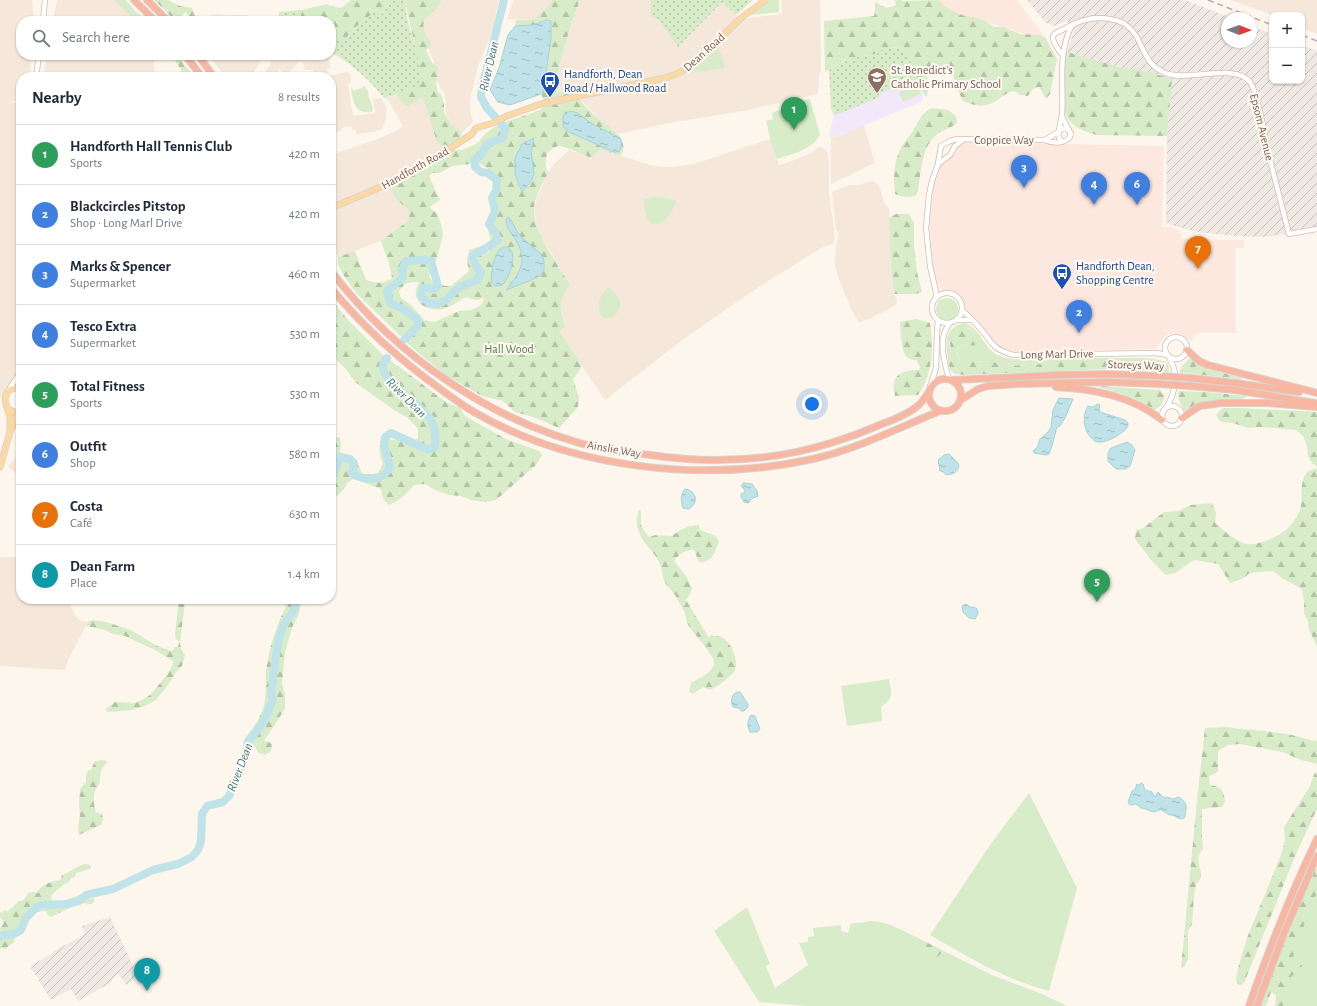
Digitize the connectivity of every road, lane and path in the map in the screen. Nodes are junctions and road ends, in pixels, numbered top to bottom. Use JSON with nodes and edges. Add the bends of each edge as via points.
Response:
{"nodes":[{"id":1,"x":45,"y":0,"type":"edge"},
{"id":2,"x":134,"y":0,"type":"edge"},
{"id":3,"x":147,"y":0,"type":"edge"},
{"id":4,"x":765,"y":0,"type":"edge"},
{"id":5,"x":43,"y":16,"type":"edge"},
{"id":6,"x":150,"y":16,"type":"edge"},
{"id":7,"x":163,"y":16,"type":"edge"},
{"id":8,"x":1072,"y":25,"type":"junction"},
{"id":9,"x":1059,"y":32,"type":"junction"},
{"id":10,"x":1066,"y":39,"type":"junction"},
{"id":11,"x":1055,"y":43,"type":"junction"},
{"id":12,"x":1062,"y":54,"type":"junction"},
{"id":13,"x":38,"y":60,"type":"edge"},
{"id":14,"x":189,"y":60,"type":"edge"},
{"id":15,"x":202,"y":60,"type":"edge"},
{"id":16,"x":37,"y":72,"type":"edge"},
{"id":17,"x":198,"y":72,"type":"edge"},
{"id":18,"x":210,"y":72,"type":"edge"},
{"id":19,"x":1062,"y":117,"type":"junction"},
{"id":20,"x":496,"y":122,"type":"joint"},
{"id":21,"x":1069,"y":130,"type":"junction"},
{"id":22,"x":1059,"y":131,"type":"junction"},
{"id":23,"x":963,"y":140,"type":"junction"},
{"id":24,"x":1045,"y":140,"type":"junction"},
{"id":25,"x":1064,"y":141,"type":"junction"},
{"id":26,"x":944,"y":144,"type":"junction"},
{"id":27,"x":952,"y":150,"type":"junction"},
{"id":28,"x":940,"y":152,"type":"junction"},
{"id":29,"x":948,"y":156,"type":"junction"},
{"id":30,"x":938,"y":164,"type":"junction"},
{"id":31,"x":336,"y":206,"type":"edge"},
{"id":32,"x":1317,"y":229,"type":"edge"},
{"id":33,"x":336,"y":277,"type":"edge"},
{"id":34,"x":935,"y":283,"type":"junction"},
{"id":35,"x":946,"y":293,"type":"junction"},
{"id":36,"x":336,"y":294,"type":"edge"},
{"id":37,"x":936,"y":299,"type":"junction"},
{"id":38,"x":962,"y":310,"type":"junction"},
{"id":39,"x":938,"y":320,"type":"junction"},
{"id":40,"x":956,"y":320,"type":"junction"},
{"id":41,"x":972,"y":320,"type":"junction"},
{"id":42,"x":950,"y":323,"type":"junction"},
{"id":43,"x":1165,"y":345,"type":"junction"},
{"id":44,"x":1187,"y":350,"type":"junction"},
{"id":45,"x":1156,"y":353,"type":"junction"},
{"id":46,"x":1168,"y":356,"type":"junction"},
{"id":47,"x":16,"y":379,"type":"edge"},
{"id":48,"x":951,"y":379,"type":"junction"},
{"id":49,"x":1018,"y":384,"type":"junction"},
{"id":50,"x":16,"y":389,"type":"edge"},
{"id":51,"x":929,"y":390,"type":"junction"},
{"id":52,"x":8,"y":391,"type":"junction"},
{"id":53,"x":1317,"y":394,"type":"edge"},
{"id":54,"x":961,"y":400,"type":"junction"},
{"id":55,"x":1317,"y":404,"type":"edge"},
{"id":56,"x":1167,"y":407,"type":"junction"},
{"id":57,"x":1317,"y":407,"type":"edge"},
{"id":58,"x":7,"y":408,"type":"junction"},
{"id":59,"x":940,"y":410,"type":"junction"},
{"id":60,"x":16,"y":412,"type":"edge"},
{"id":61,"x":1182,"y":418,"type":"junction"},
{"id":62,"x":16,"y":419,"type":"edge"},
{"id":63,"x":1162,"y":420,"type":"junction"},
{"id":64,"x":10,"y":432,"type":"junction"},
{"id":65,"x":0,"y":467,"type":"edge"},
{"id":66,"x":1317,"y":839,"type":"edge"},
{"id":67,"x":1317,"y":856,"type":"edge"},
{"id":68,"x":1249,"y":1006,"type":"edge"},
{"id":69,"x":1257,"y":1006,"type":"edge"}],
"edges":[{"from":1,"to":5,"type":"street"},
{"from":2,"to":6,"type":"highway"},
{"from":3,"to":7,"type":"highway"},
{"from":4,"to":20,"type":"main road","name":"Dean Road","via":[[695,63],[675,76],[541,104]]},
{"from":8,"to":9,"type":"street","name":"Epsom Avenue"},
{"from":8,"to":10,"type":"street"},
{"from":8,"to":32,"type":"street","name":"Epsom Avenue","via":[[1094,18],[1109,19],[1126,25],[1134,33],[1150,63],[1174,76],[1230,73],[1247,79],[1256,95],[1289,234]]},
{"from":9,"to":10,"type":"street","via":[[1063,33]]},
{"from":9,"to":11,"type":"street","via":[[1053,36]]},
{"from":10,"to":11,"type":"street","via":[[1062,44]]},
{"from":10,"to":12,"type":"street"},
{"from":11,"to":12,"type":"street"},
{"from":12,"to":19,"type":"street"},
{"from":13,"to":16,"type":"street"},
{"from":14,"to":17,"type":"highway"},
{"from":15,"to":18,"type":"highway"},
{"from":19,"to":21,"type":"street"},
{"from":19,"to":22,"type":"street"},
{"from":20,"to":31,"type":"main road","name":"Handforth Road","via":[[476,128],[472,134],[445,152],[395,180]]},
{"from":21,"to":22,"type":"street","via":[[1063,128]]},
{"from":21,"to":25,"type":"street","via":[[1071,136]]},
{"from":22,"to":24,"type":"street","name":"Coppice Way"},
{"from":22,"to":25,"type":"street","via":[[1059,138]]},
{"from":23,"to":24,"type":"street","name":"Coppice Way"},
{"from":23,"to":26,"type":"street","name":"Coppice Way","via":[[950,140]]},
{"from":23,"to":27,"type":"street","name":"Coppice Way"},
{"from":24,"to":25,"type":"street","name":"Coppice Way"},
{"from":26,"to":27,"type":"street"},
{"from":26,"to":28,"type":"street"},
{"from":27,"to":29,"type":"street"},
{"from":28,"to":29,"type":"street"},
{"from":28,"to":30,"type":"street"},
{"from":29,"to":30,"type":"street"},
{"from":30,"to":34,"type":"street","via":[[928,202],[926,228],[930,266]]},
{"from":33,"to":51,"type":"highway","name":"Ainslie Way","via":[[380,327],[419,361],[478,401],[569,440],[604,449],[702,460],[770,456],[812,449],[893,420],[915,409]]},
{"from":34,"to":35,"type":"street"},
{"from":34,"to":37,"type":"street"},
{"from":35,"to":37,"type":"street"},
{"from":35,"to":38,"type":"street","via":[[958,298]]},
{"from":36,"to":59,"type":"highway","name":"Ainslie Way","via":[[390,349],[426,379],[473,412],[535,440],[566,451],[602,459],[636,465],[702,470],[771,467],[814,459],[855,447]]},
{"from":37,"to":39,"type":"street","via":[[932,308]]},
{"from":38,"to":40,"type":"street"},
{"from":38,"to":41,"type":"street","name":"Long Marl Drive"},
{"from":39,"to":42,"type":"street"},
{"from":39,"to":51,"type":"street","via":[[936,368]]},
{"from":40,"to":41,"type":"street"},
{"from":40,"to":42,"type":"street"},
{"from":41,"to":45,"type":"street","name":"Long Marl Drive","via":[[992,345],[1013,355]]},
{"from":42,"to":48,"type":"street","via":[[942,341]]},
{"from":43,"to":44,"type":"street","via":[[1170,338],[1179,337],[1185,341]]},
{"from":43,"to":45,"type":"street"},
{"from":43,"to":46,"type":"street"},
{"from":44,"to":46,"type":"street","via":[[1180,358]]},
{"from":44,"to":53,"type":"highway","via":[[1208,365]]},
{"from":45,"to":46,"type":"street","name":"Long Marl Drive"},
{"from":46,"to":56,"type":"street","via":[[1175,372],[1174,394]]},
{"from":47,"to":52,"type":"street"},
{"from":48,"to":51,"type":"highway","via":[[938,380]]},
{"from":48,"to":53,"type":"highway","name":"Storeys Way","bridge":true,"via":[[1107,374],[1160,376]]},
{"from":48,"to":54,"type":"highway","via":[[960,388]]},
{"from":49,"to":54,"type":"highway","name":"Storeys Way","via":[[978,388]]},
{"from":49,"to":55,"type":"highway","name":"Storeys Way","bridge":true,"via":[[1107,382],[1190,386],[1235,390]]},
{"from":49,"to":63,"type":"highway","via":[[1069,387],[1113,395],[1140,406]]},
{"from":50,"to":52,"type":"main road"},
{"from":51,"to":59,"type":"highway","via":[[929,400]]},
{"from":52,"to":58,"type":"main road","via":[[4,398]]},
{"from":54,"to":59,"type":"highway","via":[[956,408],[950,411]]},
{"from":56,"to":61,"type":"street","via":[[1177,407]]},
{"from":56,"to":63,"type":"street","via":[[1163,411]]},
{"from":57,"to":61,"type":"highway","via":[[1221,402],[1195,408]]},
{"from":58,"to":60,"type":"main road"},
{"from":58,"to":64,"type":"main road"},
{"from":61,"to":63,"type":"street","via":[[1179,424],[1173,427],[1166,425]]},
{"from":62,"to":64,"type":"main road"},
{"from":64,"to":65,"type":"main road"},
{"from":66,"to":68,"type":"highway","via":[[1277,929]]},
{"from":67,"to":69,"type":"highway","via":[[1284,933]]}]}
